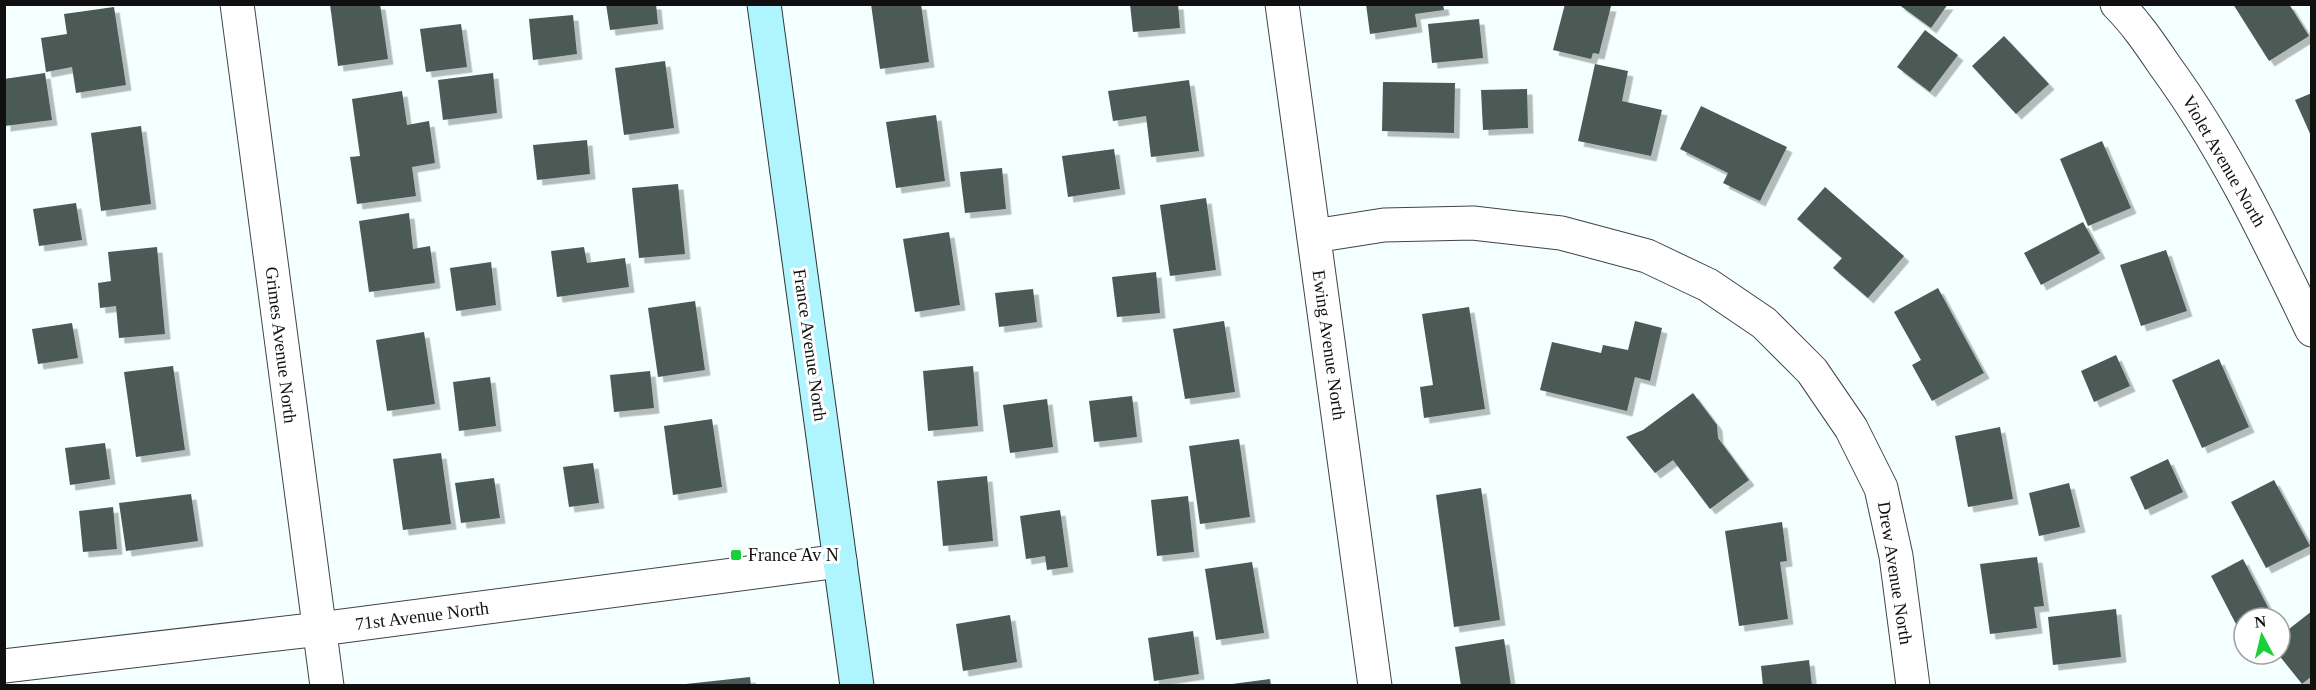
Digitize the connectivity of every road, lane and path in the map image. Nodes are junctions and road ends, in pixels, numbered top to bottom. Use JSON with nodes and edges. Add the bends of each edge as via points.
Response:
{"nodes":[{"id":1,"x":237,"y":4,"type":"edge"},
{"id":2,"x":764,"y":4,"type":"edge"},
{"id":3,"x":1282,"y":4,"type":"edge"},
{"id":4,"x":2117,"y":4,"type":"edge"},
{"id":5,"x":1314,"y":236,"type":"junction"},
{"id":6,"x":2312,"y":330,"type":"edge"},
{"id":7,"x":840,"y":561,"type":"junction"},
{"id":8,"x":320,"y":629,"type":"junction"},
{"id":9,"x":4,"y":666,"type":"edge"},
{"id":10,"x":327,"y":686,"type":"edge"},
{"id":11,"x":857,"y":686,"type":"edge"},
{"id":12,"x":1374,"y":686,"type":"edge"},
{"id":13,"x":1913,"y":686,"type":"edge"}],
"edges":[{"from":1,"to":8,"type":"street","name":"Grimes Avenue North"},
{"from":2,"to":7,"type":"street","name":"France Avenue North"},
{"from":3,"to":5,"type":"street","name":"Ewing Avenue North"},
{"from":4,"to":6,"type":"street","name":"Violet Avenue North","via":[[2193,103],[2246,194]]},
{"from":5,"to":12,"type":"street","name":"Ewing Avenue North"},
{"from":5,"to":13,"type":"street","name":"Drew Avenue North","via":[[1384,225],[1473,223],[1561,233],[1647,256],[1708,285],[1764,323],[1812,371],[1851,428],[1881,488],[1896,556]]},
{"from":7,"to":8,"type":"street","name":"71st Avenue North"},
{"from":7,"to":11,"type":"street","name":"France Avenue North"},
{"from":8,"to":9,"type":"street","name":"71st Avenue North"},
{"from":8,"to":10,"type":"street","name":"Grimes Avenue North"}]}
